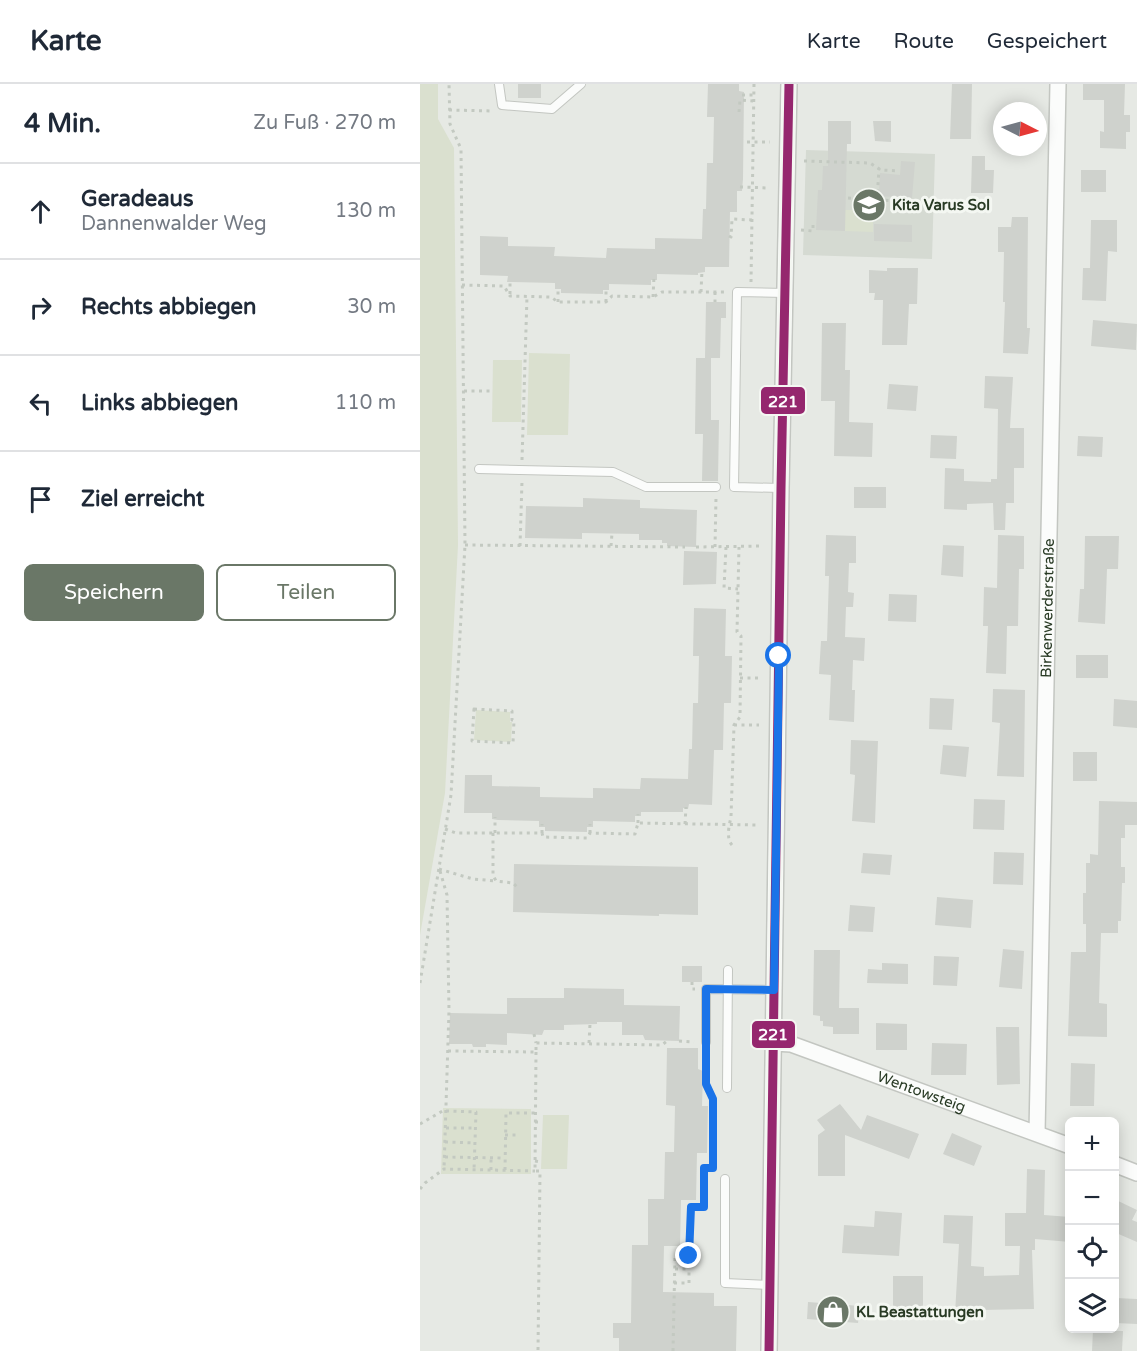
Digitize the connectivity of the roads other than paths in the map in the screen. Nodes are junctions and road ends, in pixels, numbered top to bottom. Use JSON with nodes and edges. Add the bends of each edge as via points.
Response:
{"nodes":[{"id":1,"x":499,"y":84,"type":"edge"},
{"id":2,"x":581,"y":84,"type":"edge"},
{"id":3,"x":789,"y":84,"type":"edge"},
{"id":4,"x":1058,"y":84,"type":"edge"},
{"id":5,"x":784,"y":293,"type":"junction"},
{"id":6,"x":478,"y":469,"type":"dead end"},
{"id":7,"x":716,"y":487,"type":"dead end"},
{"id":8,"x":781,"y":488,"type":"junction"},
{"id":9,"x":728,"y":970,"type":"dead end"},
{"id":10,"x":728,"y":990,"type":"junction"},
{"id":11,"x":774,"y":990,"type":"junction"},
{"id":12,"x":706,"y":1042,"type":"road end"},
{"id":13,"x":774,"y":1043,"type":"junction"},
{"id":14,"x":727,"y":1088,"type":"dead end"},
{"id":15,"x":1037,"y":1133,"type":"junction"},
{"id":16,"x":1065,"y":1144,"type":"edge"},
{"id":17,"x":1119,"y":1166,"type":"edge"},
{"id":18,"x":1137,"y":1173,"type":"edge"},
{"id":19,"x":725,"y":1179,"type":"dead end"},
{"id":20,"x":770,"y":1285,"type":"junction"},
{"id":21,"x":768,"y":1351,"type":"edge"}],
"edges":[{"from":1,"to":2,"type":"lane","via":[[502,105],[552,109]]},
{"from":3,"to":5,"type":"street"},
{"from":4,"to":15,"type":"street","name":"Birkenwerderstraße"},
{"from":5,"to":8,"type":"street"},
{"from":5,"to":8,"type":"lane","via":[[737,292],[734,487]]},
{"from":6,"to":7,"type":"lane","via":[[613,472],[646,487]]},
{"from":8,"to":11,"type":"street"},
{"from":9,"to":10,"type":"lane"},
{"from":10,"to":11,"type":"lane"},
{"from":10,"to":12,"type":"lane","via":[[706,989]]},
{"from":10,"to":14,"type":"lane"},
{"from":11,"to":13,"type":"street"},
{"from":13,"to":15,"type":"street","name":"Wentowsteig","via":[[787,1043]]},
{"from":13,"to":20,"type":"street"},
{"from":15,"to":16,"type":"street","name":"Wentowsteig"},
{"from":17,"to":18,"type":"street"},
{"from":19,"to":20,"type":"lane","via":[[725,1283]]},
{"from":20,"to":21,"type":"street"}]}
